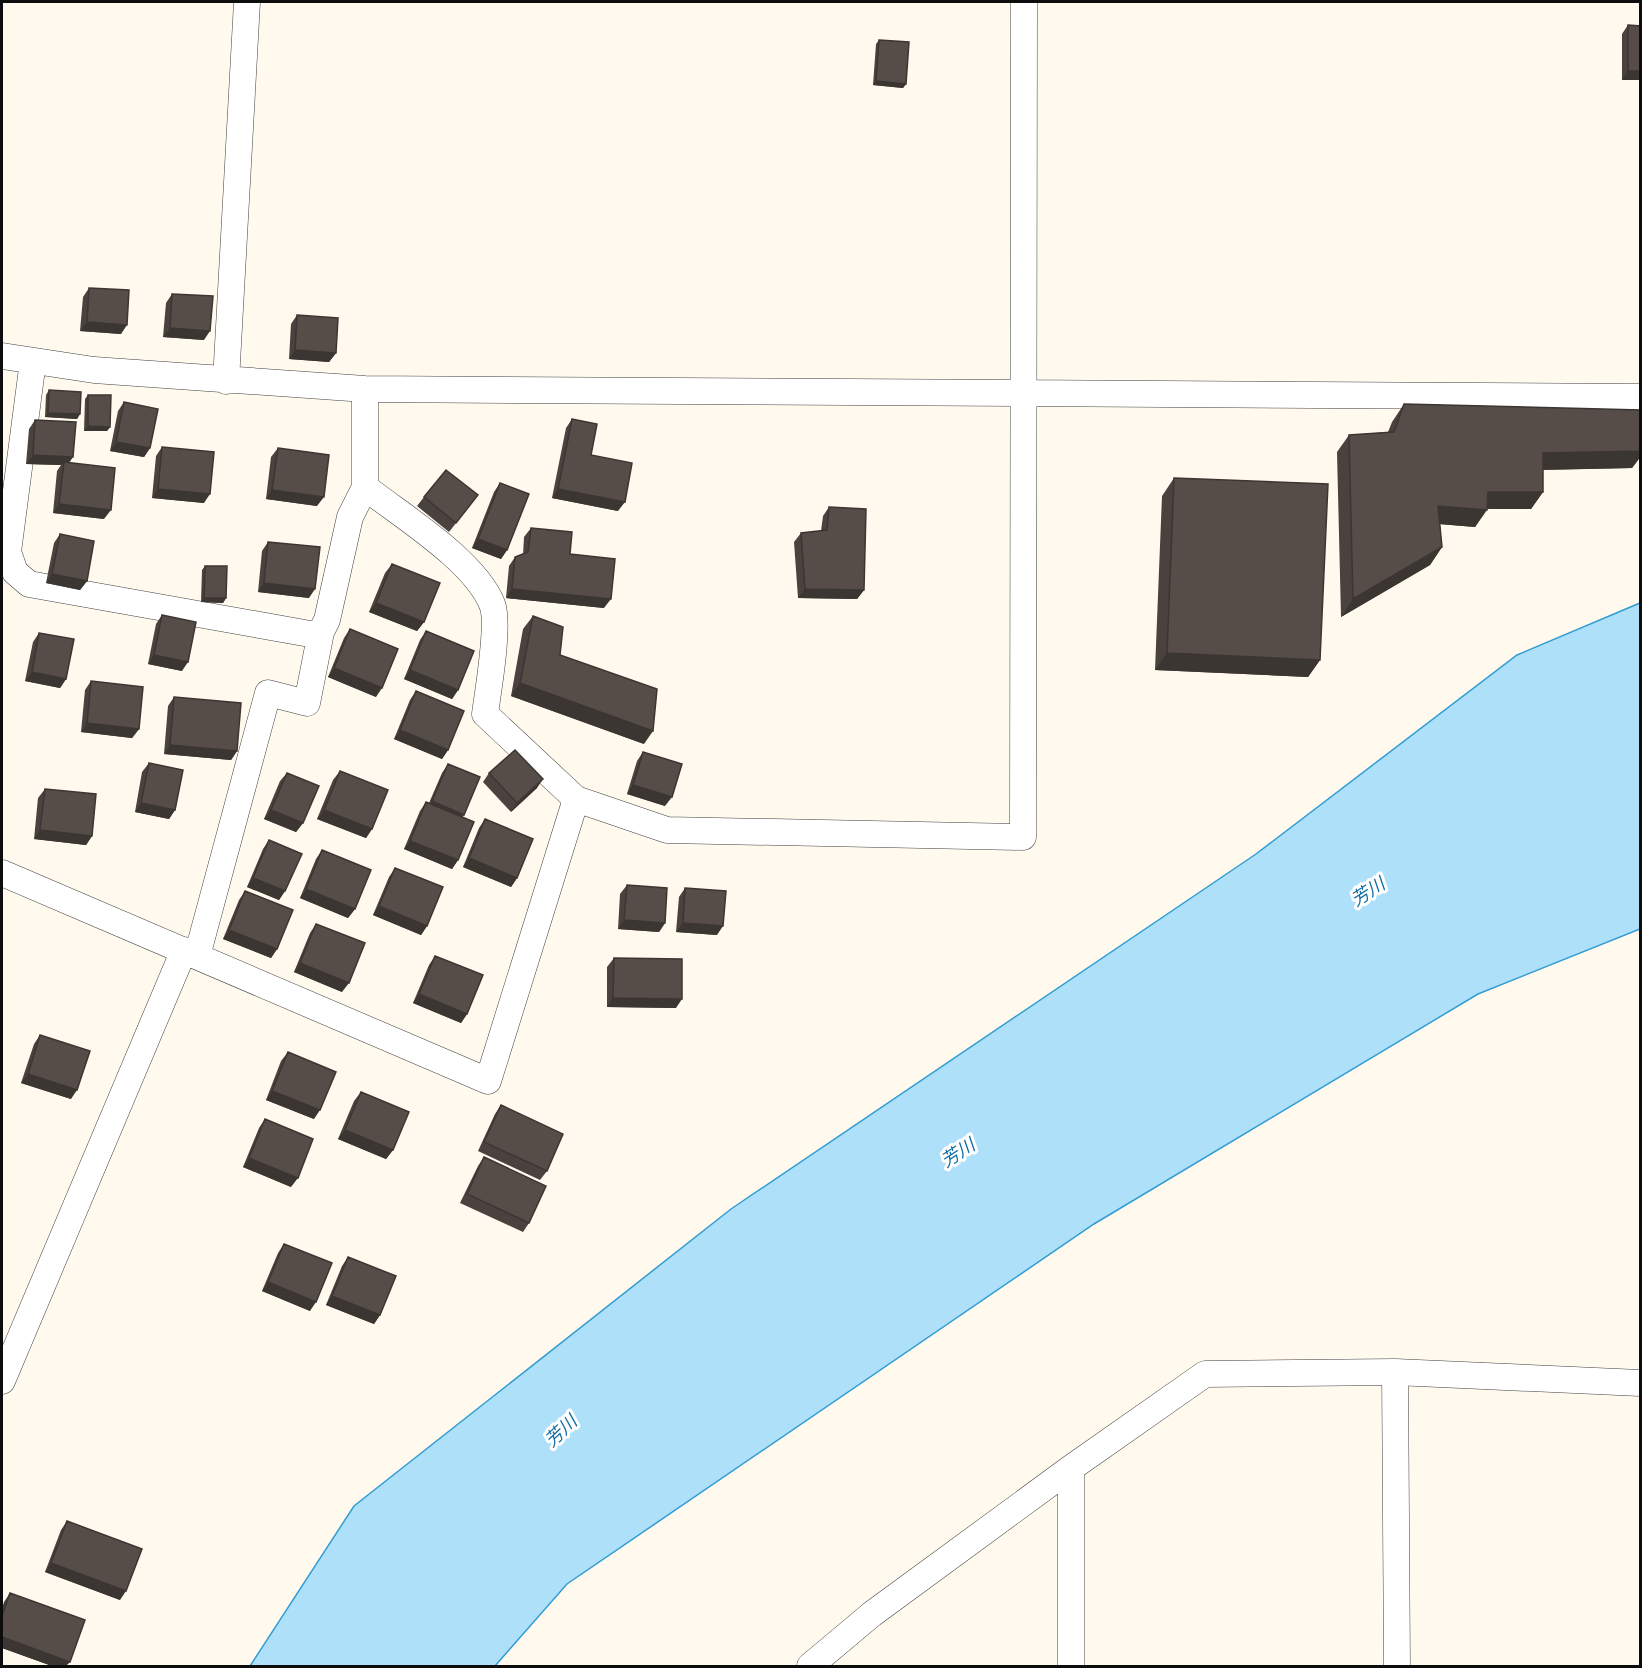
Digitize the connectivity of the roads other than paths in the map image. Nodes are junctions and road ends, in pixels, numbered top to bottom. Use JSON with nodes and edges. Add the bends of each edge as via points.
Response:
{"nodes":[{"id":1,"x":247,"y":2,"type":"edge"},
{"id":2,"x":1024,"y":2,"type":"edge"},
{"id":3,"x":2,"y":356,"type":"edge"},
{"id":4,"x":33,"y":361,"type":"junction"},
{"id":5,"x":226,"y":381,"type":"junction"},
{"id":6,"x":365,"y":389,"type":"junction"},
{"id":7,"x":1022,"y":393,"type":"junction"},
{"id":8,"x":1641,"y":397,"type":"edge"},
{"id":9,"x":365,"y":487,"type":"junction"},
{"id":10,"x":321,"y":632,"type":"junction"},
{"id":11,"x":576,"y":799,"type":"junction"},
{"id":12,"x":2,"y":873,"type":"edge"},
{"id":13,"x":191,"y":953,"type":"junction"},
{"id":14,"x":1395,"y":1371,"type":"junction"},
{"id":15,"x":2,"y":1381,"type":"edge"},
{"id":16,"x":1641,"y":1383,"type":"edge"},
{"id":17,"x":1071,"y":1468,"type":"junction"},
{"id":18,"x":810,"y":1666,"type":"edge"},
{"id":19,"x":1071,"y":1666,"type":"edge"},
{"id":20,"x":1397,"y":1666,"type":"edge"}],
"edges":[{"from":1,"to":5,"type":"street"},
{"from":2,"to":7,"type":"street"},
{"from":3,"to":4,"type":"street"},
{"from":4,"to":5,"type":"street"},
{"from":4,"to":10,"type":"street","via":[[8,552],[15,572],[29,584],[310,634]]},
{"from":5,"to":6,"type":"street"},
{"from":6,"to":7,"type":"street"},
{"from":6,"to":9,"type":"street"},
{"from":7,"to":8,"type":"street"},
{"from":7,"to":11,"type":"street","via":[[1023,837],[667,830]]},
{"from":9,"to":10,"type":"street","via":[[350,517]]},
{"from":9,"to":11,"type":"street","via":[[467,566],[493,606],[493,650],[485,714]]},
{"from":10,"to":13,"type":"street","via":[[307,703],[268,693]]},
{"from":11,"to":13,"type":"street","via":[[488,1081]]},
{"from":12,"to":13,"type":"street"},
{"from":13,"to":15,"type":"street"},
{"from":14,"to":16,"type":"street"},
{"from":14,"to":17,"type":"street","via":[[1206,1374]]},
{"from":14,"to":20,"type":"street"},
{"from":17,"to":18,"type":"street","via":[[872,1614]]},
{"from":17,"to":19,"type":"street"}]}
